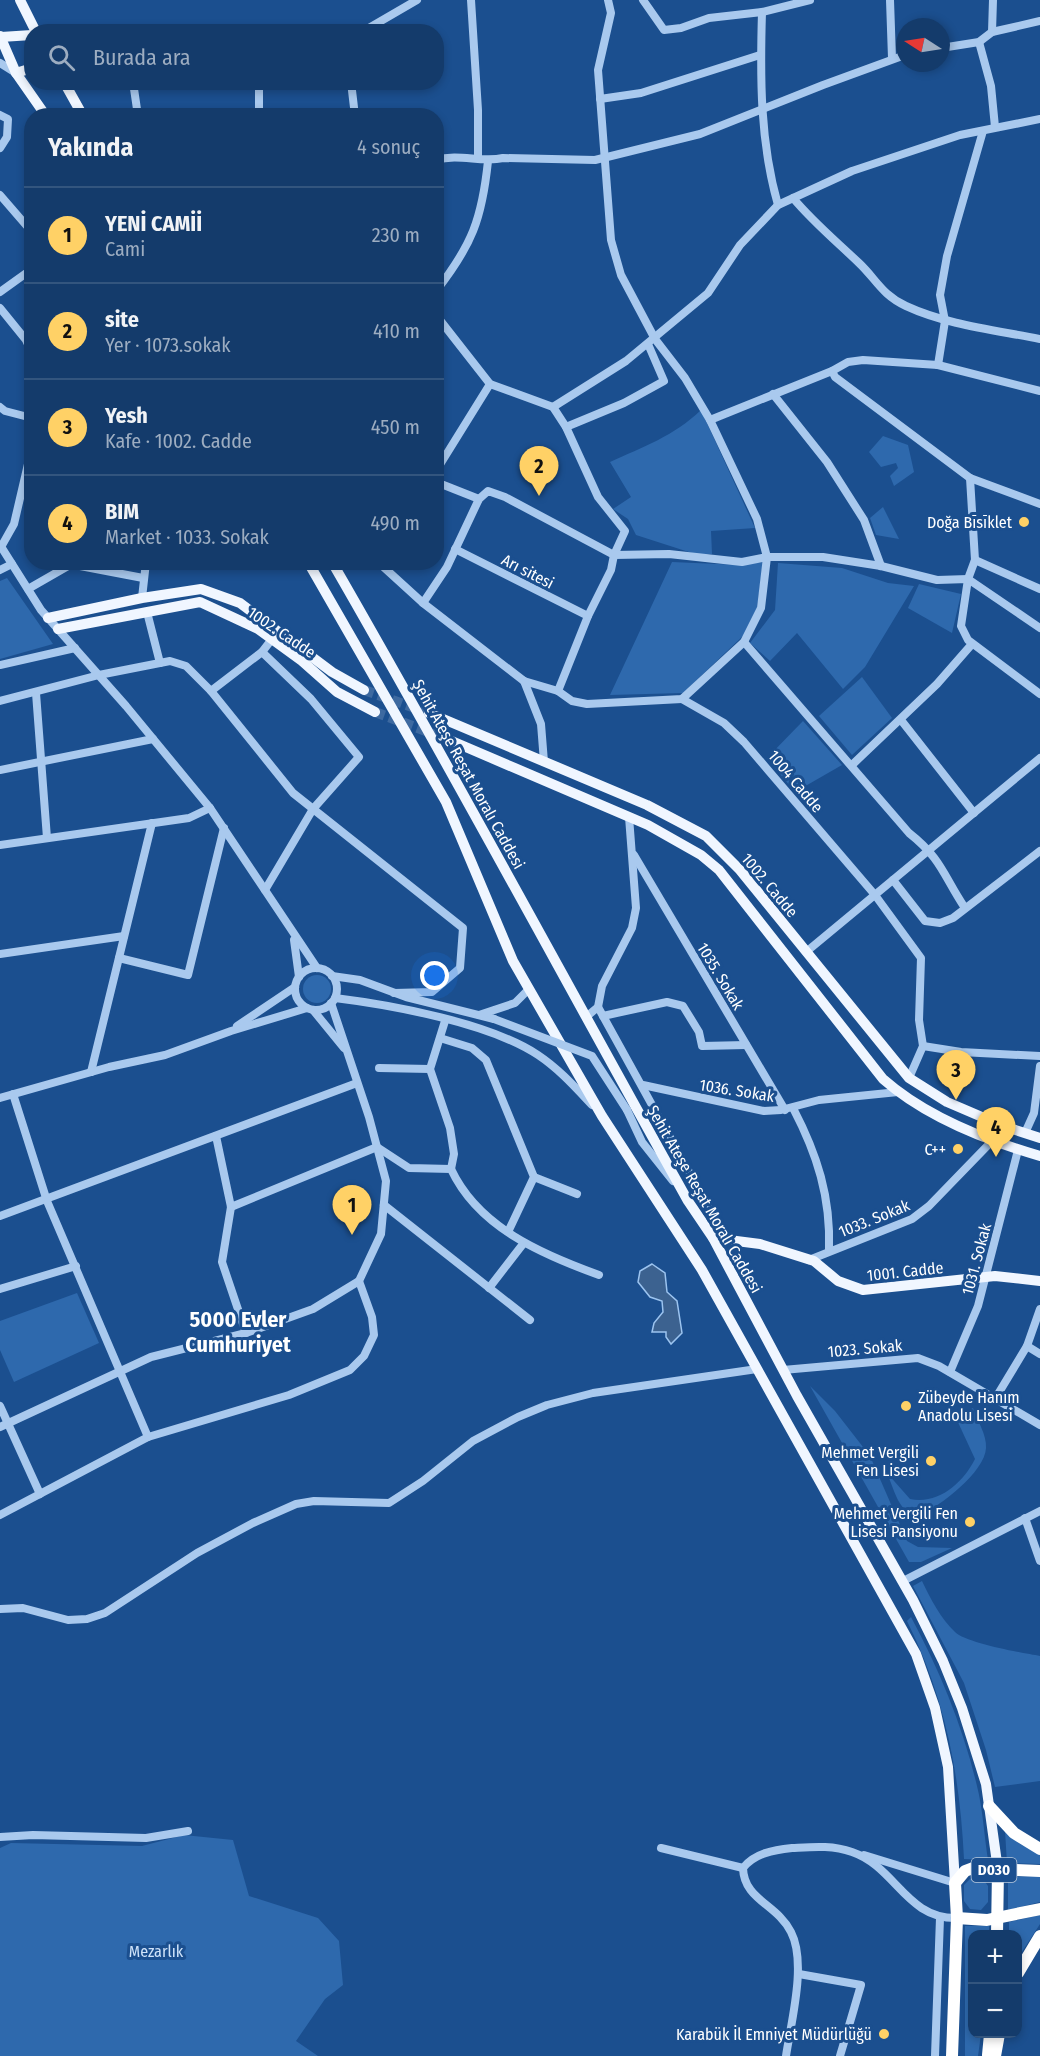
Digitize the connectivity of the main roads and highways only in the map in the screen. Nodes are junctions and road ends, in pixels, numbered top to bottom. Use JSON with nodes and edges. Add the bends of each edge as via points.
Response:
{"nodes":[{"id":1,"x":20,"y":0,"type":"edge"},
{"id":2,"x":32,"y":24,"type":"edge"},
{"id":3,"x":24,"y":36,"type":"edge"},
{"id":4,"x":0,"y":37,"type":"edge"},
{"id":5,"x":24,"y":70,"type":"edge"},
{"id":6,"x":16,"y":73,"type":"junction"},
{"id":7,"x":24,"y":84,"type":"edge"},
{"id":8,"x":28,"y":90,"type":"edge"},
{"id":9,"x":68,"y":90,"type":"edge"},
{"id":10,"x":40,"y":108,"type":"edge"},
{"id":11,"x":78,"y":108,"type":"edge"},
{"id":12,"x":313,"y":570,"type":"edge"},
{"id":13,"x":337,"y":570,"type":"edge"},
{"id":14,"x":142,"y":598,"type":"junction"},
{"id":15,"x":147,"y":612,"type":"junction"},
{"id":16,"x":48,"y":618,"type":"road end"},
{"id":17,"x":58,"y":629,"type":"road end"},
{"id":18,"x":274,"y":635,"type":"junction"},
{"id":19,"x":364,"y":690,"type":"tunnel mouth"},
{"id":20,"x":375,"y":711,"type":"tunnel mouth"},
{"id":21,"x":429,"y":713,"type":"tunnel mouth"},
{"id":22,"x":447,"y":739,"type":"tunnel mouth"},
{"id":23,"x":544,"y":762,"type":"junction"},
{"id":24,"x":538,"y":778,"type":"junction"},
{"id":25,"x":636,"y":800,"type":"junction"},
{"id":26,"x":629,"y":817,"type":"junction"},
{"id":27,"x":806,"y":952,"type":"junction"},
{"id":28,"x":792,"y":964,"type":"junction"},
{"id":29,"x":909,"y":1078,"type":"junction"},
{"id":30,"x":898,"y":1092,"type":"junction"},
{"id":31,"x":1025,"y":1133,"type":"junction"},
{"id":32,"x":1040,"y":1138,"type":"edge"},
{"id":33,"x":1018,"y":1150,"type":"junction"},
{"id":34,"x":1040,"y":1156,"type":"edge"},
{"id":35,"x":713,"y":1238,"type":"junction"},
{"id":36,"x":1040,"y":1281,"type":"edge"},
{"id":37,"x":989,"y":1806,"type":"junction"},
{"id":38,"x":1040,"y":1849,"type":"edge"},
{"id":39,"x":998,"y":1870,"type":"junction"},
{"id":40,"x":1040,"y":1871,"type":"edge"},
{"id":41,"x":955,"y":1883,"type":"junction"},
{"id":42,"x":1040,"y":1909,"type":"edge"},
{"id":43,"x":957,"y":1918,"type":"junction"},
{"id":44,"x":998,"y":1918,"type":"junction"},
{"id":45,"x":997,"y":1930,"type":"edge"},
{"id":46,"x":1040,"y":1936,"type":"edge"},
{"id":47,"x":1022,"y":1965,"type":"edge"},
{"id":48,"x":990,"y":2038,"type":"edge"},
{"id":49,"x":998,"y":2038,"type":"edge"},
{"id":50,"x":952,"y":2056,"type":"edge"},
{"id":51,"x":988,"y":2056,"type":"edge"},
{"id":52,"x":995,"y":2056,"type":"edge"}],
"edges":[{"from":1,"to":2,"type":"main road"},
{"from":3,"to":4,"type":"main road"},
{"from":4,"to":6,"type":"main road"},
{"from":5,"to":6,"type":"main road"},
{"from":6,"to":7,"type":"main road"},
{"from":8,"to":10,"type":"main road"},
{"from":9,"to":11,"type":"main road"},
{"from":12,"to":41,"type":"main road","via":[[446,802],[513,961],[602,1116],[702,1270],[916,1654],[935,1708],[948,1767]]},
{"from":13,"to":35,"type":"main road","name":"Şehit Ateşe Reşat Moralı Caddesi","via":[[688,1201]]},
{"from":14,"to":15,"type":"main road"},
{"from":14,"to":16,"type":"main road","name":"1002. Cadde"},
{"from":14,"to":18,"type":"main road","name":"1002. Cadde","via":[[201,589],[240,603]]},
{"from":15,"to":17,"type":"main road","name":"1002. Cadde"},
{"from":15,"to":18,"type":"main road","name":"1002. Cadde","via":[[200,602]]},
{"from":18,"to":19,"type":"main road","name":"1002. Cadde"},
{"from":18,"to":20,"type":"main road","name":"1002. Cadde","via":[[337,692]]},
{"from":21,"to":23,"type":"main road","name":"1002. Cadde"},
{"from":22,"to":24,"type":"main road","name":"1002. Cadde"},
{"from":23,"to":24,"type":"main road"},
{"from":23,"to":25,"type":"main road","name":"1002. Cadde"},
{"from":24,"to":26,"type":"main road","name":"1002. Cadde"},
{"from":25,"to":26,"type":"main road"},
{"from":25,"to":27,"type":"main road","name":"1002. Cadde","via":[[689,825],[714,844]]},
{"from":26,"to":28,"type":"main road","name":"1002. Cadde","via":[[701,855],[719,870]]},
{"from":27,"to":28,"type":"main road"},
{"from":27,"to":29,"type":"main road","name":"1002. Cadde"},
{"from":28,"to":30,"type":"main road","name":"1002. Cadde"},
{"from":29,"to":30,"type":"main road"},
{"from":29,"to":31,"type":"main road","name":"1002. Cadde","via":[[947,1102]]},
{"from":30,"to":33,"type":"main road","name":"1002. Cadde","via":[[939,1116]]},
{"from":31,"to":32,"type":"main road","name":"1002. Cadde"},
{"from":31,"to":33,"type":"main road"},
{"from":33,"to":34,"type":"main road","name":"1002. Cadde"},
{"from":35,"to":36,"type":"main road","name":"1001. Cadde","via":[[760,1244],[809,1260],[846,1286],[863,1290],[987,1276]]},
{"from":35,"to":37,"type":"main road","name":"Şehit Ateşe Reşat Moralı Caddesi","via":[[903,1581],[943,1661],[962,1708]]},
{"from":37,"to":38,"type":"highway","via":[[1014,1833]]},
{"from":37,"to":39,"type":"main road","name":"Şehit Ateşe Reşat Moralı Caddesi"},
{"from":39,"to":40,"type":"highway","number":"D030"},
{"from":39,"to":41,"type":"highway","number":"D030","via":[[973,1868]]},
{"from":39,"to":44,"type":"highway"},
{"from":41,"to":43,"type":"highway","number":"D030"},
{"from":42,"to":44,"type":"highway"},
{"from":43,"to":44,"type":"highway"},
{"from":43,"to":50,"type":"highway","number":"D030"},
{"from":44,"to":45,"type":"highway"},
{"from":46,"to":47,"type":"highway"},
{"from":48,"to":51,"type":"highway"},
{"from":49,"to":52,"type":"highway"}]}
